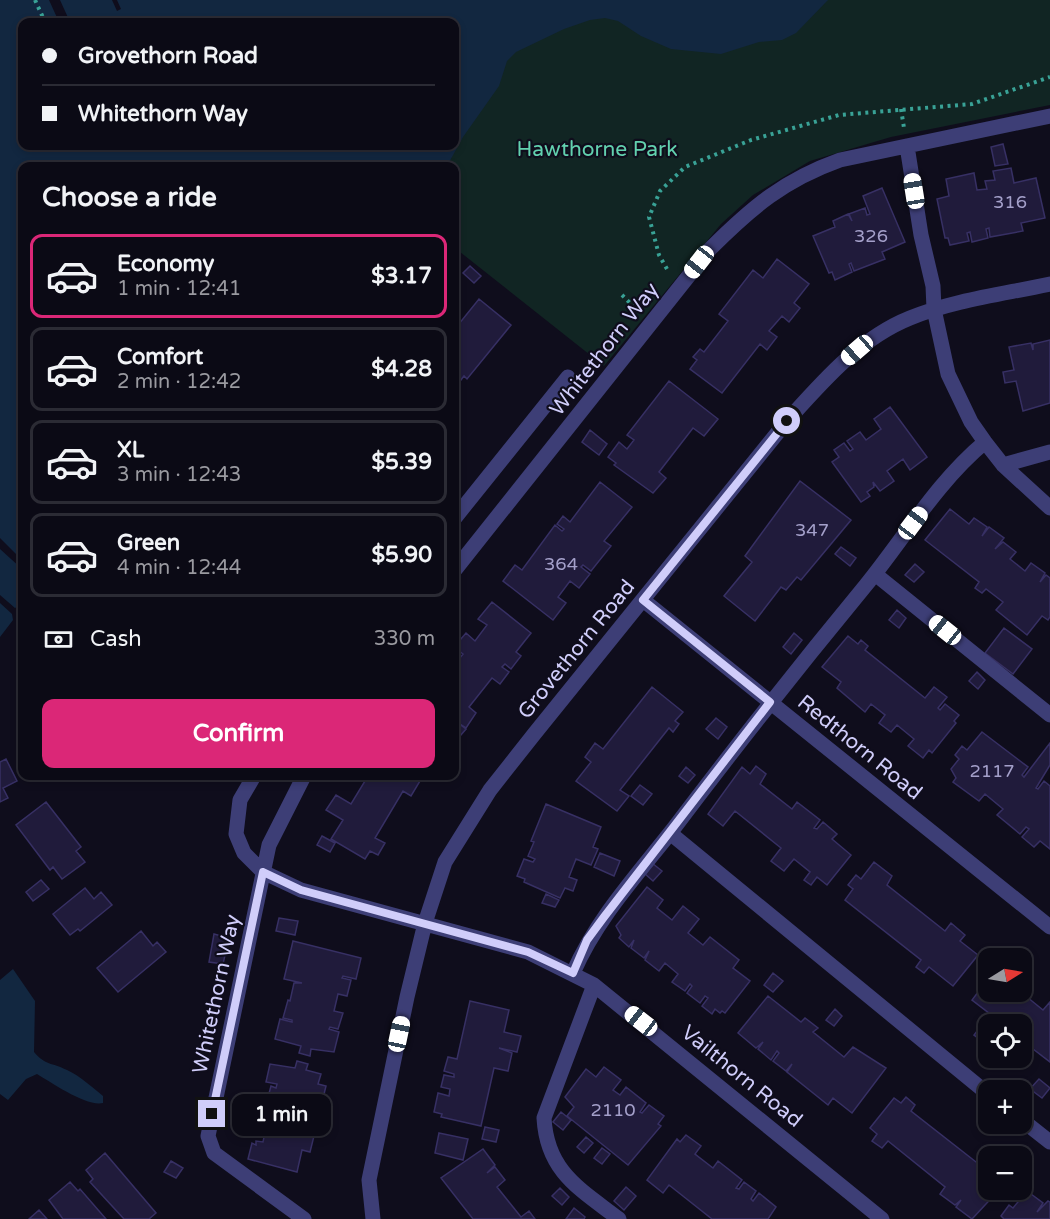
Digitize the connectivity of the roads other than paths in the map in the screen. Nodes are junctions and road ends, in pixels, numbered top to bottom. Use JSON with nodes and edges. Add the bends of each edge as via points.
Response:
{"nodes":[{"id":1,"x":1050,"y":116,"type":"edge"},
{"id":2,"x":907,"y":146,"type":"junction"},
{"id":3,"x":1050,"y":284,"type":"edge"},
{"id":4,"x":934,"y":309,"type":"junction"},
{"id":5,"x":568,"y":377,"type":"dead end"},
{"id":6,"x":985,"y":442,"type":"junction"},
{"id":7,"x":1050,"y":452,"type":"edge"},
{"id":8,"x":1003,"y":465,"type":"junction"},
{"id":9,"x":1050,"y":508,"type":"edge"},
{"id":10,"x":459,"y":513,"type":"edge"},
{"id":11,"x":459,"y":565,"type":"edge"},
{"id":12,"x":875,"y":574,"type":"junction"},
{"id":13,"x":643,"y":600,"type":"junction"},
{"id":14,"x":770,"y":702,"type":"junction"},
{"id":15,"x":1050,"y":715,"type":"edge"},
{"id":16,"x":252,"y":780,"type":"edge"},
{"id":17,"x":302,"y":780,"type":"edge"},
{"id":18,"x":670,"y":833,"type":"junction"},
{"id":19,"x":263,"y":872,"type":"junction"},
{"id":20,"x":425,"y":923,"type":"junction"},
{"id":21,"x":1050,"y":927,"type":"edge"},
{"id":22,"x":573,"y":973,"type":"junction"},
{"id":23,"x":594,"y":985,"type":"junction"},
{"id":24,"x":978,"y":1086,"type":"edge"},
{"id":25,"x":1032,"y":1128,"type":"edge"},
{"id":26,"x":1050,"y":1142,"type":"edge"},
{"id":27,"x":304,"y":1219,"type":"edge"},
{"id":28,"x":373,"y":1219,"type":"edge"},
{"id":29,"x":618,"y":1219,"type":"edge"},
{"id":30,"x":882,"y":1219,"type":"edge"}],
"edges":[{"from":1,"to":2,"type":"street","name":"Whitethorn Way"},
{"from":2,"to":4,"type":"street"},
{"from":2,"to":11,"type":"street","name":"Whitethorn Way","via":[[840,160],[810,171],[747,211],[710,249]]},
{"from":3,"to":4,"type":"street","name":"Grovethorn Road"},
{"from":4,"to":6,"type":"street","via":[[948,374]]},
{"from":4,"to":13,"type":"street","name":"Grovethorn Road","via":[[880,334],[831,372]]},
{"from":5,"to":10,"type":"street"},
{"from":6,"to":8,"type":"street"},
{"from":6,"to":12,"type":"street","via":[[961,462]]},
{"from":7,"to":8,"type":"street"},
{"from":8,"to":9,"type":"street"},
{"from":12,"to":14,"type":"street"},
{"from":12,"to":15,"type":"street"},
{"from":13,"to":14,"type":"street","name":"Redthorn Road"},
{"from":13,"to":20,"type":"street","name":"Grovethorn Road","via":[[490,790],[445,862]]},
{"from":14,"to":18,"type":"street"},
{"from":14,"to":21,"type":"street","name":"Redthorn Road"},
{"from":16,"to":19,"type":"street","via":[[240,800],[236,834],[244,853]]},
{"from":17,"to":19,"type":"street","name":"Whitethorn Way","via":[[270,845]]},
{"from":18,"to":22,"type":"street","via":[[587,940]]},
{"from":18,"to":24,"type":"street"},
{"from":19,"to":20,"type":"street","name":"Vailthorn Road","via":[[301,890]]},
{"from":19,"to":27,"type":"street","name":"Whitethorn Way","via":[[208,1136],[214,1153]]},
{"from":20,"to":22,"type":"street","name":"Vailthorn Road","via":[[528,952]]},
{"from":20,"to":28,"type":"street","name":"Grovethorn Road","via":[[369,1180]]},
{"from":22,"to":23,"type":"street","name":"Vailthorn Road"},
{"from":23,"to":29,"type":"street","via":[[544,1118],[545,1137],[553,1161],[568,1180]]},
{"from":23,"to":30,"type":"street","name":"Vailthorn Road"},
{"from":25,"to":26,"type":"street"}]}
